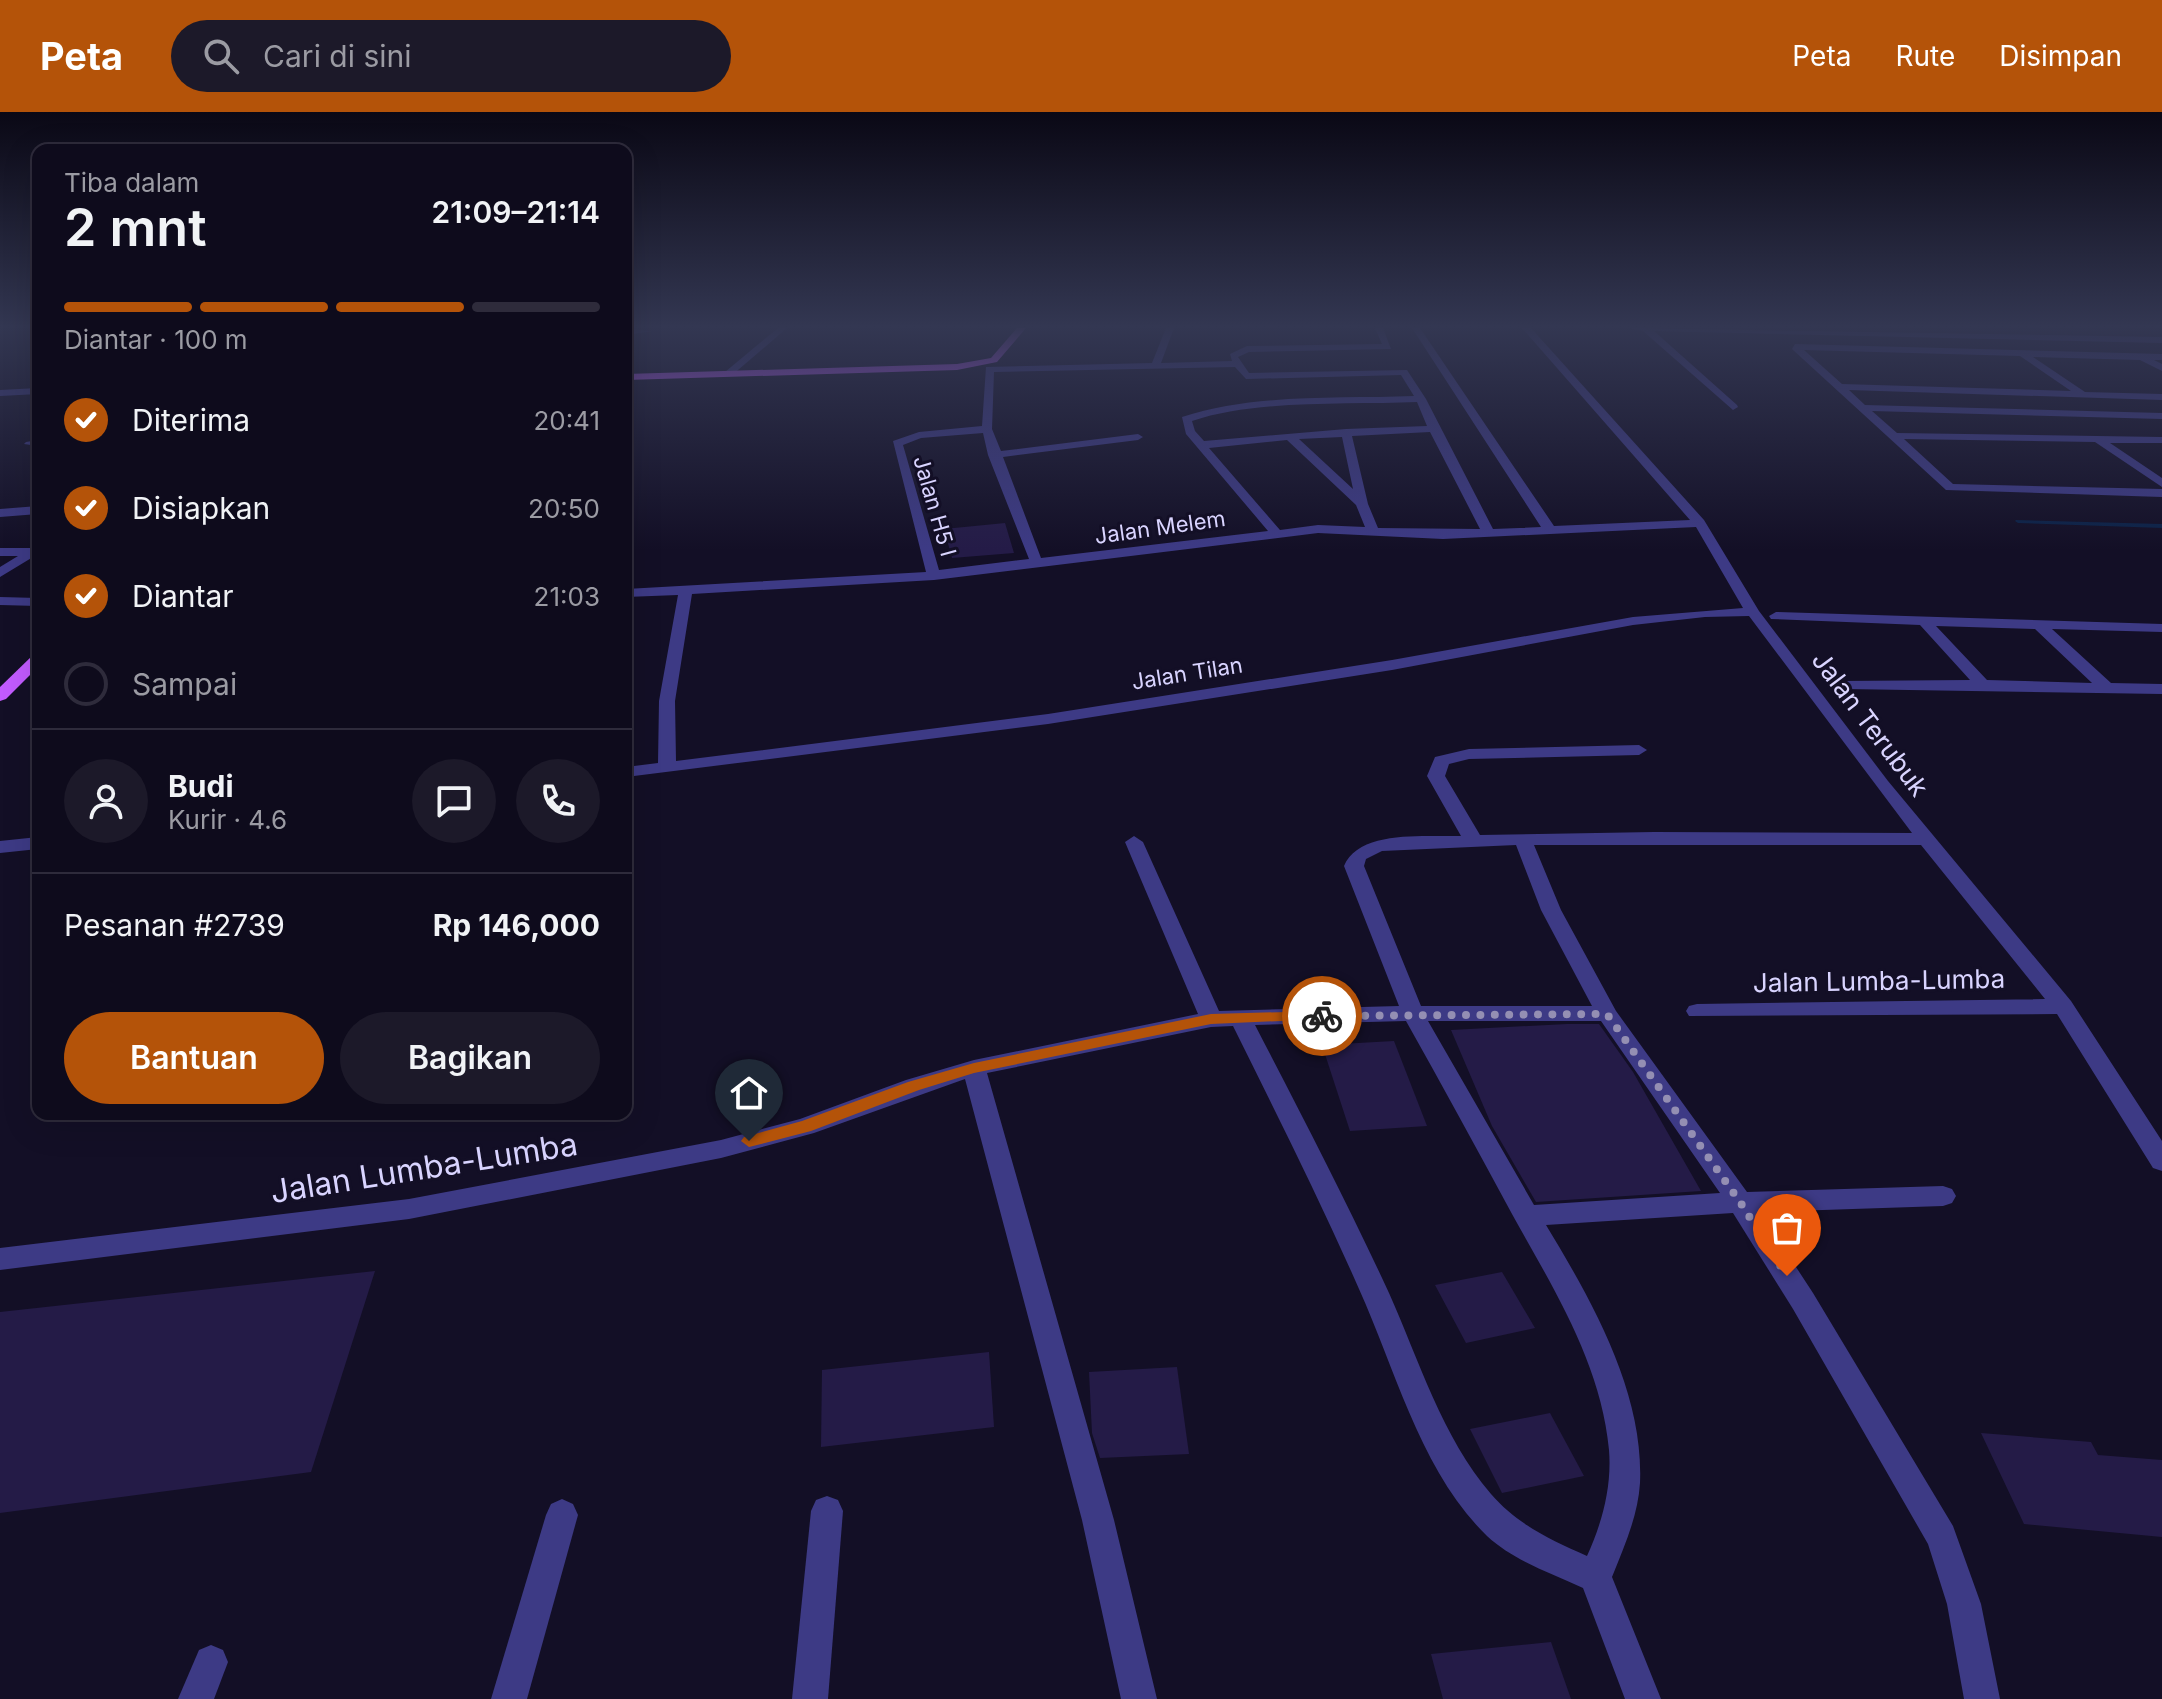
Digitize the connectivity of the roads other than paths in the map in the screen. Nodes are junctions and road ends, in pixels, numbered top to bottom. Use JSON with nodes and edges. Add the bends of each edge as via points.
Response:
{"nodes":[{"id":1,"x":987,"y":402,"type":"edge"},
{"id":2,"x":1229,"y":402,"type":"edge"},
{"id":3,"x":1422,"y":402,"type":"edge"},
{"id":4,"x":1467,"y":402,"type":"edge"},
{"id":5,"x":1592,"y":402,"type":"edge"},
{"id":6,"x":1727,"y":402,"type":"edge"},
{"id":7,"x":1857,"y":402,"type":"edge"},
{"id":8,"x":1733,"y":407,"type":"dead end"},
{"id":9,"x":1864,"y":408,"type":"junction"},
{"id":10,"x":2162,"y":416,"type":"edge"},
{"id":11,"x":987,"y":429,"type":"junction"},
{"id":12,"x":1434,"y":429,"type":"junction"},
{"id":13,"x":1346,"y":432,"type":"junction"},
{"id":14,"x":1290,"y":436,"type":"junction"},
{"id":15,"x":1898,"y":436,"type":"junction"},
{"id":16,"x":1138,"y":437,"type":"dead end"},
{"id":17,"x":2098,"y":439,"type":"junction"},
{"id":18,"x":2162,"y":440,"type":"edge"},
{"id":19,"x":1202,"y":445,"type":"junction"},
{"id":20,"x":994,"y":455,"type":"junction"},
{"id":21,"x":2162,"y":483,"type":"edge"},
{"id":22,"x":2162,"y":493,"type":"edge"},
{"id":23,"x":1362,"y":504,"type":"junction"},
{"id":24,"x":32,"y":510,"type":"edge"},
{"id":25,"x":0,"y":513,"type":"edge"},
{"id":26,"x":1700,"y":523,"type":"junction"},
{"id":27,"x":1550,"y":530,"type":"junction"},
{"id":28,"x":1275,"y":532,"type":"junction"},
{"id":29,"x":1488,"y":532,"type":"junction"},
{"id":30,"x":1374,"y":533,"type":"junction"},
{"id":31,"x":0,"y":552,"type":"edge"},
{"id":32,"x":32,"y":552,"type":"edge"},
{"id":33,"x":32,"y":553,"type":"edge"},
{"id":34,"x":1037,"y":564,"type":"junction"},
{"id":35,"x":0,"y":573,"type":"edge"},
{"id":36,"x":934,"y":576,"type":"junction"},
{"id":37,"x":686,"y":590,"type":"junction"},
{"id":38,"x":0,"y":591,"type":"edge"},
{"id":39,"x":32,"y":591,"type":"edge"},
{"id":40,"x":632,"y":593,"type":"edge"},
{"id":41,"x":0,"y":601,"type":"edge"},
{"id":42,"x":32,"y":602,"type":"edge"},
{"id":43,"x":1753,"y":612,"type":"junction"},
{"id":44,"x":1776,"y":616,"type":"dead end"},
{"id":45,"x":1924,"y":621,"type":"junction"},
{"id":46,"x":2037,"y":623,"type":"junction"},
{"id":47,"x":2162,"y":628,"type":"edge"},
{"id":48,"x":32,"y":664,"type":"edge"},
{"id":49,"x":1846,"y":684,"type":"dead end"},
{"id":50,"x":1983,"y":685,"type":"junction"},
{"id":51,"x":2105,"y":686,"type":"junction"},
{"id":52,"x":2162,"y":689,"type":"edge"},
{"id":53,"x":0,"y":696,"type":"edge"},
{"id":54,"x":1639,"y":750,"type":"dead end"},
{"id":55,"x":667,"y":767,"type":"junction"},
{"id":56,"x":632,"y":771,"type":"edge"},
{"id":57,"x":1925,"y":839,"type":"junction"},
{"id":58,"x":1473,"y":840,"type":"junction"},
{"id":59,"x":1523,"y":840,"type":"junction"},
{"id":60,"x":1134,"y":842,"type":"dead end"},
{"id":61,"x":32,"y":844,"type":"edge"},
{"id":62,"x":0,"y":847,"type":"edge"},
{"id":63,"x":2063,"y":1006,"type":"junction"},
{"id":64,"x":1697,"y":1011,"type":"dead end"},
{"id":65,"x":1413,"y":1013,"type":"junction"},
{"id":66,"x":1607,"y":1014,"type":"junction"},
{"id":67,"x":1240,"y":1018,"type":"junction"},
{"id":68,"x":1211,"y":1019,"type":"junction"},
{"id":69,"x":974,"y":1068,"type":"junction"},
{"id":70,"x":2162,"y":1161,"type":"edge"},
{"id":71,"x":1943,"y":1196,"type":"dead end"},
{"id":72,"x":1740,"y":1202,"type":"junction"},
{"id":73,"x":1527,"y":1216,"type":"junction"},
{"id":74,"x":0,"y":1259,"type":"edge"},
{"id":75,"x":827,"y":1511,"type":"dead end"},
{"id":76,"x":562,"y":1515,"type":"dead end"},
{"id":77,"x":1595,"y":1577,"type":"junction"},
{"id":78,"x":211,"y":1662,"type":"dead end"},
{"id":79,"x":196,"y":1699,"type":"edge"},
{"id":80,"x":509,"y":1699,"type":"edge"},
{"id":81,"x":810,"y":1699,"type":"edge"},
{"id":82,"x":1139,"y":1699,"type":"edge"},
{"id":83,"x":1643,"y":1699,"type":"edge"},
{"id":84,"x":1982,"y":1699,"type":"edge"}],
"edges":[{"from":1,"to":11,"type":"street"},
{"from":2,"to":19,"type":"street","via":[[1186,419]]},
{"from":3,"to":12,"type":"street"},
{"from":4,"to":27,"type":"street"},
{"from":5,"to":26,"type":"street","name":"Jalan Terubuk"},
{"from":6,"to":8,"type":"street"},
{"from":7,"to":9,"type":"street"},
{"from":9,"to":10,"type":"street"},
{"from":9,"to":15,"type":"street"},
{"from":11,"to":20,"type":"street"},
{"from":11,"to":36,"type":"street","name":"Jalan H5 I","via":[[919,435],[897,443]]},
{"from":12,"to":13,"type":"street"},
{"from":12,"to":29,"type":"street"},
{"from":13,"to":14,"type":"street"},
{"from":13,"to":23,"type":"street"},
{"from":14,"to":19,"type":"street"},
{"from":14,"to":23,"type":"street"},
{"from":15,"to":17,"type":"street"},
{"from":15,"to":22,"type":"street","via":[[1950,487]]},
{"from":16,"to":20,"type":"street"},
{"from":17,"to":18,"type":"street"},
{"from":17,"to":21,"type":"street"},
{"from":19,"to":28,"type":"street"},
{"from":20,"to":34,"type":"street"},
{"from":23,"to":30,"type":"street"},
{"from":24,"to":25,"type":"street"},
{"from":26,"to":27,"type":"street","name":"Jalan Melem"},
{"from":26,"to":43,"type":"street","name":"Jalan Terubuk"},
{"from":27,"to":29,"type":"street","name":"Jalan Melem"},
{"from":28,"to":30,"type":"street","name":"Jalan Melem"},
{"from":28,"to":34,"type":"street","name":"Jalan Melem"},
{"from":29,"to":30,"type":"street","name":"Jalan Melem"},
{"from":31,"to":32,"type":"street"},
{"from":33,"to":35,"type":"street"},
{"from":34,"to":36,"type":"street","name":"Jalan Melem"},
{"from":36,"to":37,"type":"street","name":"Jalan Melem"},
{"from":37,"to":40,"type":"street","name":"Jalan Melem"},
{"from":37,"to":55,"type":"street","via":[[668,688]]},
{"from":38,"to":39,"type":"street"},
{"from":41,"to":42,"type":"street"},
{"from":43,"to":55,"type":"street","name":"Jalan Tilan","via":[[1633,621],[1048,719]]},
{"from":43,"to":57,"type":"street","name":"Jalan Terubuk"},
{"from":44,"to":45,"type":"street"},
{"from":45,"to":46,"type":"street"},
{"from":45,"to":50,"type":"street"},
{"from":46,"to":47,"type":"street"},
{"from":46,"to":51,"type":"street"},
{"from":48,"to":53,"type":"main road"},
{"from":49,"to":50,"type":"street"},
{"from":50,"to":51,"type":"street"},
{"from":51,"to":52,"type":"street"},
{"from":54,"to":58,"type":"street","via":[[1469,754],[1441,761],[1436,776]]},
{"from":55,"to":56,"type":"street","name":"Jalan Tilan"},
{"from":57,"to":59,"type":"street"},
{"from":57,"to":63,"type":"street","name":"Jalan Terubuk"},
{"from":58,"to":59,"type":"street"},
{"from":58,"to":65,"type":"street","via":[[1382,845],[1357,856],[1354,866]]},
{"from":59,"to":66,"type":"street","via":[[1551,910]]},
{"from":60,"to":68,"type":"street"},
{"from":61,"to":62,"type":"street"},
{"from":63,"to":64,"type":"street","name":"Jalan Lumba-Lumba"},
{"from":63,"to":70,"type":"street","name":"Jalan Terubuk"},
{"from":65,"to":66,"type":"street","name":"Jalan Lumba-Lumba"},
{"from":65,"to":67,"type":"street","name":"Jalan Lumba-Lumba"},
{"from":65,"to":73,"type":"street"},
{"from":66,"to":72,"type":"street"},
{"from":67,"to":68,"type":"street","name":"Jalan Lumba-Lumba"},
{"from":67,"to":77,"type":"street","via":[[1361,1263],[1447,1455],[1499,1525]]},
{"from":68,"to":69,"type":"street","name":"Jalan Lumba-Lumba"},
{"from":69,"to":74,"type":"street","name":"Jalan Lumba-Lumba","via":[[805,1127],[690,1155],[409,1209]]},
{"from":69,"to":82,"type":"street","via":[[1098,1520]]},
{"from":71,"to":72,"type":"street"},
{"from":72,"to":73,"type":"street"},
{"from":72,"to":84,"type":"street","via":[[1942,1537],[1964,1604]]},
{"from":73,"to":77,"type":"street","via":[[1587,1326],[1623,1439],[1625,1482],[1614,1531]]},
{"from":75,"to":81,"type":"street"},
{"from":76,"to":80,"type":"street"},
{"from":77,"to":83,"type":"street"},
{"from":78,"to":79,"type":"street"}]}
